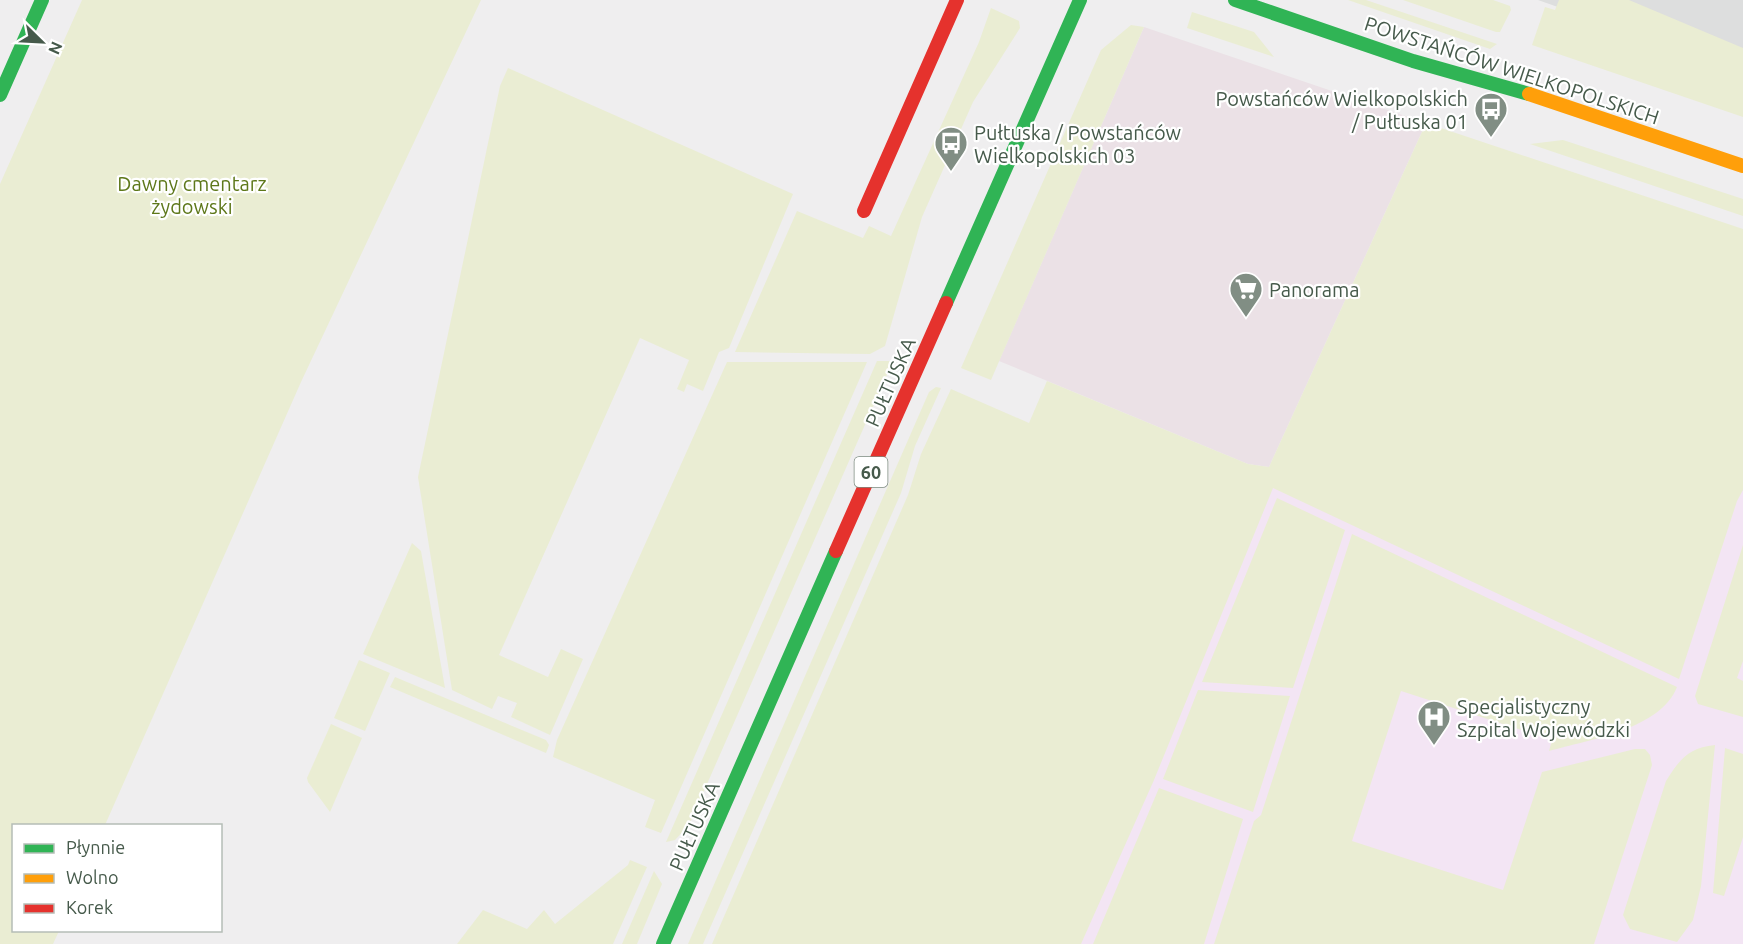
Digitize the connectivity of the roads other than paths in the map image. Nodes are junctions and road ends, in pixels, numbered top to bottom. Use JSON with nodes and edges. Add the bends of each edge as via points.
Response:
{"nodes":[{"id":1,"x":42,"y":0,"type":"edge"},
{"id":2,"x":957,"y":0,"type":"edge"},
{"id":3,"x":1080,"y":0,"type":"edge"},
{"id":4,"x":1235,"y":0,"type":"edge"},
{"id":5,"x":0,"y":95,"type":"edge"},
{"id":6,"x":1743,"y":166,"type":"edge"},
{"id":7,"x":864,"y":212,"type":"dead end"},
{"id":8,"x":663,"y":944,"type":"edge"}],
"edges":[{"from":1,"to":5,"type":"main road"},
{"from":2,"to":7,"type":"main road"},
{"from":3,"to":8,"type":"main road","name":"PUŁTUSKA","number":"60"},
{"from":4,"to":6,"type":"main road","name":"POWSTAŃCÓW WIELKOPOLSKICH"}]}
